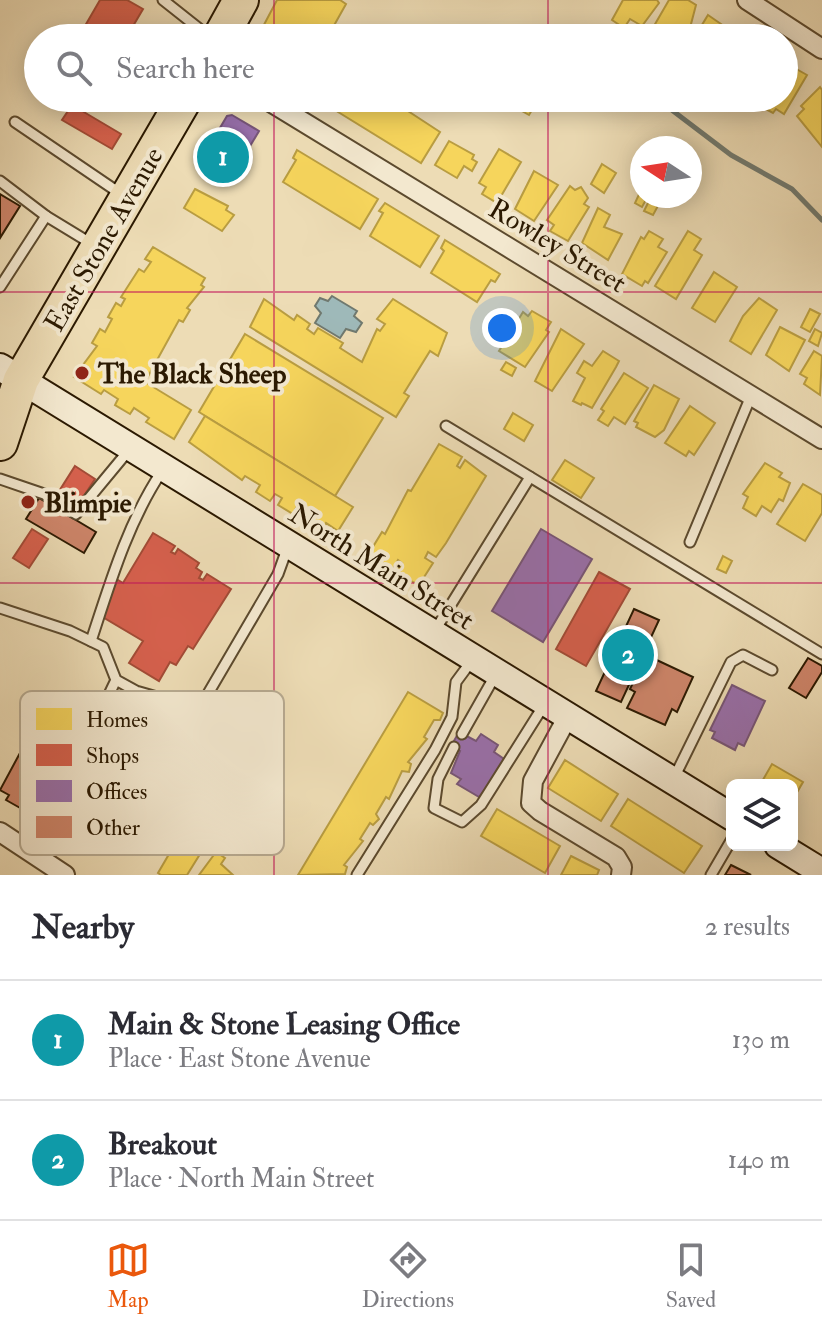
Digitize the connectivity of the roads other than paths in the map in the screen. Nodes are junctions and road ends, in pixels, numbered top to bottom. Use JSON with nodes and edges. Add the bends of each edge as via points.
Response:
{"nodes":[{"id":1,"x":163,"y":0,"type":"edge"},
{"id":2,"x":241,"y":0,"type":"edge"},
{"id":3,"x":747,"y":0,"type":"edge"},
{"id":4,"x":193,"y":24,"type":"edge"},
{"id":5,"x":228,"y":24,"type":"edge"},
{"id":6,"x":784,"y":24,"type":"edge"},
{"id":7,"x":798,"y":33,"type":"edge"},
{"id":8,"x":822,"y":49,"type":"edge"},
{"id":9,"x":177,"y":112,"type":"edge"},
{"id":10,"x":287,"y":112,"type":"edge"},
{"id":11,"x":15,"y":122,"type":"dead end"},
{"id":12,"x":0,"y":181,"type":"edge"},
{"id":13,"x":127,"y":198,"type":"junction"},
{"id":14,"x":46,"y":216,"type":"junction"},
{"id":15,"x":99,"y":247,"type":"junction"},
{"id":16,"x":0,"y":287,"type":"edge"},
{"id":17,"x":11,"y":374,"type":"edge"},
{"id":18,"x":751,"y":396,"type":"junction"},
{"id":19,"x":446,"y":426,"type":"dead end"},
{"id":20,"x":822,"y":439,"type":"edge"},
{"id":21,"x":0,"y":443,"type":"edge"},
{"id":22,"x":131,"y":448,"type":"junction"},
{"id":23,"x":163,"y":468,"type":"junction"},
{"id":24,"x":530,"y":477,"type":"junction"},
{"id":25,"x":0,"y":479,"type":"edge"},
{"id":26,"x":690,"y":542,"type":"dead end"},
{"id":27,"x":288,"y":545,"type":"junction"},
{"id":28,"x":0,"y":608,"type":"edge"},
{"id":29,"x":432,"y":634,"type":"junction"},
{"id":30,"x":91,"y":641,"type":"junction"},
{"id":31,"x":822,"y":654,"type":"edge"},
{"id":32,"x":473,"y":659,"type":"junction"},
{"id":33,"x":772,"y":670,"type":"dead end"},
{"id":34,"x":496,"y":674,"type":"junction"},
{"id":35,"x":116,"y":680,"type":"junction"},
{"id":36,"x":111,"y":691,"type":"edge"},
{"id":37,"x":136,"y":691,"type":"edge"},
{"id":38,"x":210,"y":691,"type":"edge"},
{"id":39,"x":544,"y":705,"type":"junction"},
{"id":40,"x":567,"y":718,"type":"junction"},
{"id":41,"x":462,"y":734,"type":"dead end"},
{"id":42,"x":454,"y":747,"type":"dead end"},
{"id":43,"x":672,"y":781,"type":"junction"},
{"id":44,"x":726,"y":813,"type":"edge"},
{"id":45,"x":0,"y":832,"type":"edge"},
{"id":46,"x":20,"y":846,"type":"edge"},
{"id":47,"x":726,"y":849,"type":"edge"},
{"id":48,"x":788,"y":851,"type":"edge"},
{"id":49,"x":34,"y":855,"type":"edge"},
{"id":50,"x":822,"y":872,"type":"edge"},
{"id":51,"x":65,"y":875,"type":"edge"},
{"id":52,"x":357,"y":875,"type":"edge"},
{"id":53,"x":621,"y":875,"type":"edge"},
{"id":54,"x":711,"y":875,"type":"edge"}],
"edges":[{"from":1,"to":4,"type":"lane"},
{"from":2,"to":5,"type":"highway"},
{"from":3,"to":6,"type":"street"},
{"from":7,"to":8,"type":"street"},
{"from":9,"to":13,"type":"highway","name":"East Stone Avenue"},
{"from":10,"to":18,"type":"street","name":"Rowley Street"},
{"from":11,"to":13,"type":"lane"},
{"from":12,"to":14,"type":"lane"},
{"from":13,"to":15,"type":"highway","name":"East Stone Avenue"},
{"from":14,"to":15,"type":"lane"},
{"from":14,"to":16,"type":"lane"},
{"from":15,"to":17,"type":"highway","name":"East Stone Avenue"},
{"from":17,"to":21,"type":"highway","name":"East Stone Avenue"},
{"from":17,"to":22,"type":"street","name":"North Main Street"},
{"from":18,"to":20,"type":"street","name":"Rowley Street"},
{"from":18,"to":26,"type":"lane"},
{"from":19,"to":24,"type":"lane"},
{"from":22,"to":23,"type":"street","name":"North Main Street"},
{"from":22,"to":25,"type":"lane","via":[[76,514],[44,494]]},
{"from":23,"to":27,"type":"street","name":"North Main Street"},
{"from":23,"to":30,"type":"lane","via":[[116,565]]},
{"from":24,"to":29,"type":"lane"},
{"from":24,"to":31,"type":"lane"},
{"from":27,"to":29,"type":"street","name":"North Main Street"},
{"from":27,"to":38,"type":"lane","via":[[278,574]]},
{"from":28,"to":30,"type":"lane"},
{"from":29,"to":32,"type":"street","name":"North Main Street"},
{"from":30,"to":35,"type":"lane","via":[[103,647]]},
{"from":32,"to":34,"type":"street","name":"North Main Street"},
{"from":32,"to":52,"type":"lane","via":[[456,682],[452,717]]},
{"from":33,"to":43,"type":"lane","via":[[743,655],[731,662]]},
{"from":34,"to":39,"type":"street","name":"North Main Street"},
{"from":34,"to":41,"type":"lane"},
{"from":35,"to":36,"type":"lane"},
{"from":35,"to":37,"type":"lane"},
{"from":39,"to":40,"type":"street","name":"North Main Street"},
{"from":39,"to":42,"type":"lane","via":[[481,805],[462,822],[434,808],[438,779]]},
{"from":40,"to":43,"type":"street","name":"North Main Street"},
{"from":40,"to":53,"type":"street","via":[[533,781],[531,803],[616,857]]},
{"from":43,"to":44,"type":"street","name":"North Main Street"},
{"from":45,"to":46,"type":"street"},
{"from":47,"to":54,"type":"lane"},
{"from":48,"to":50,"type":"street"},
{"from":49,"to":51,"type":"street"}]}
